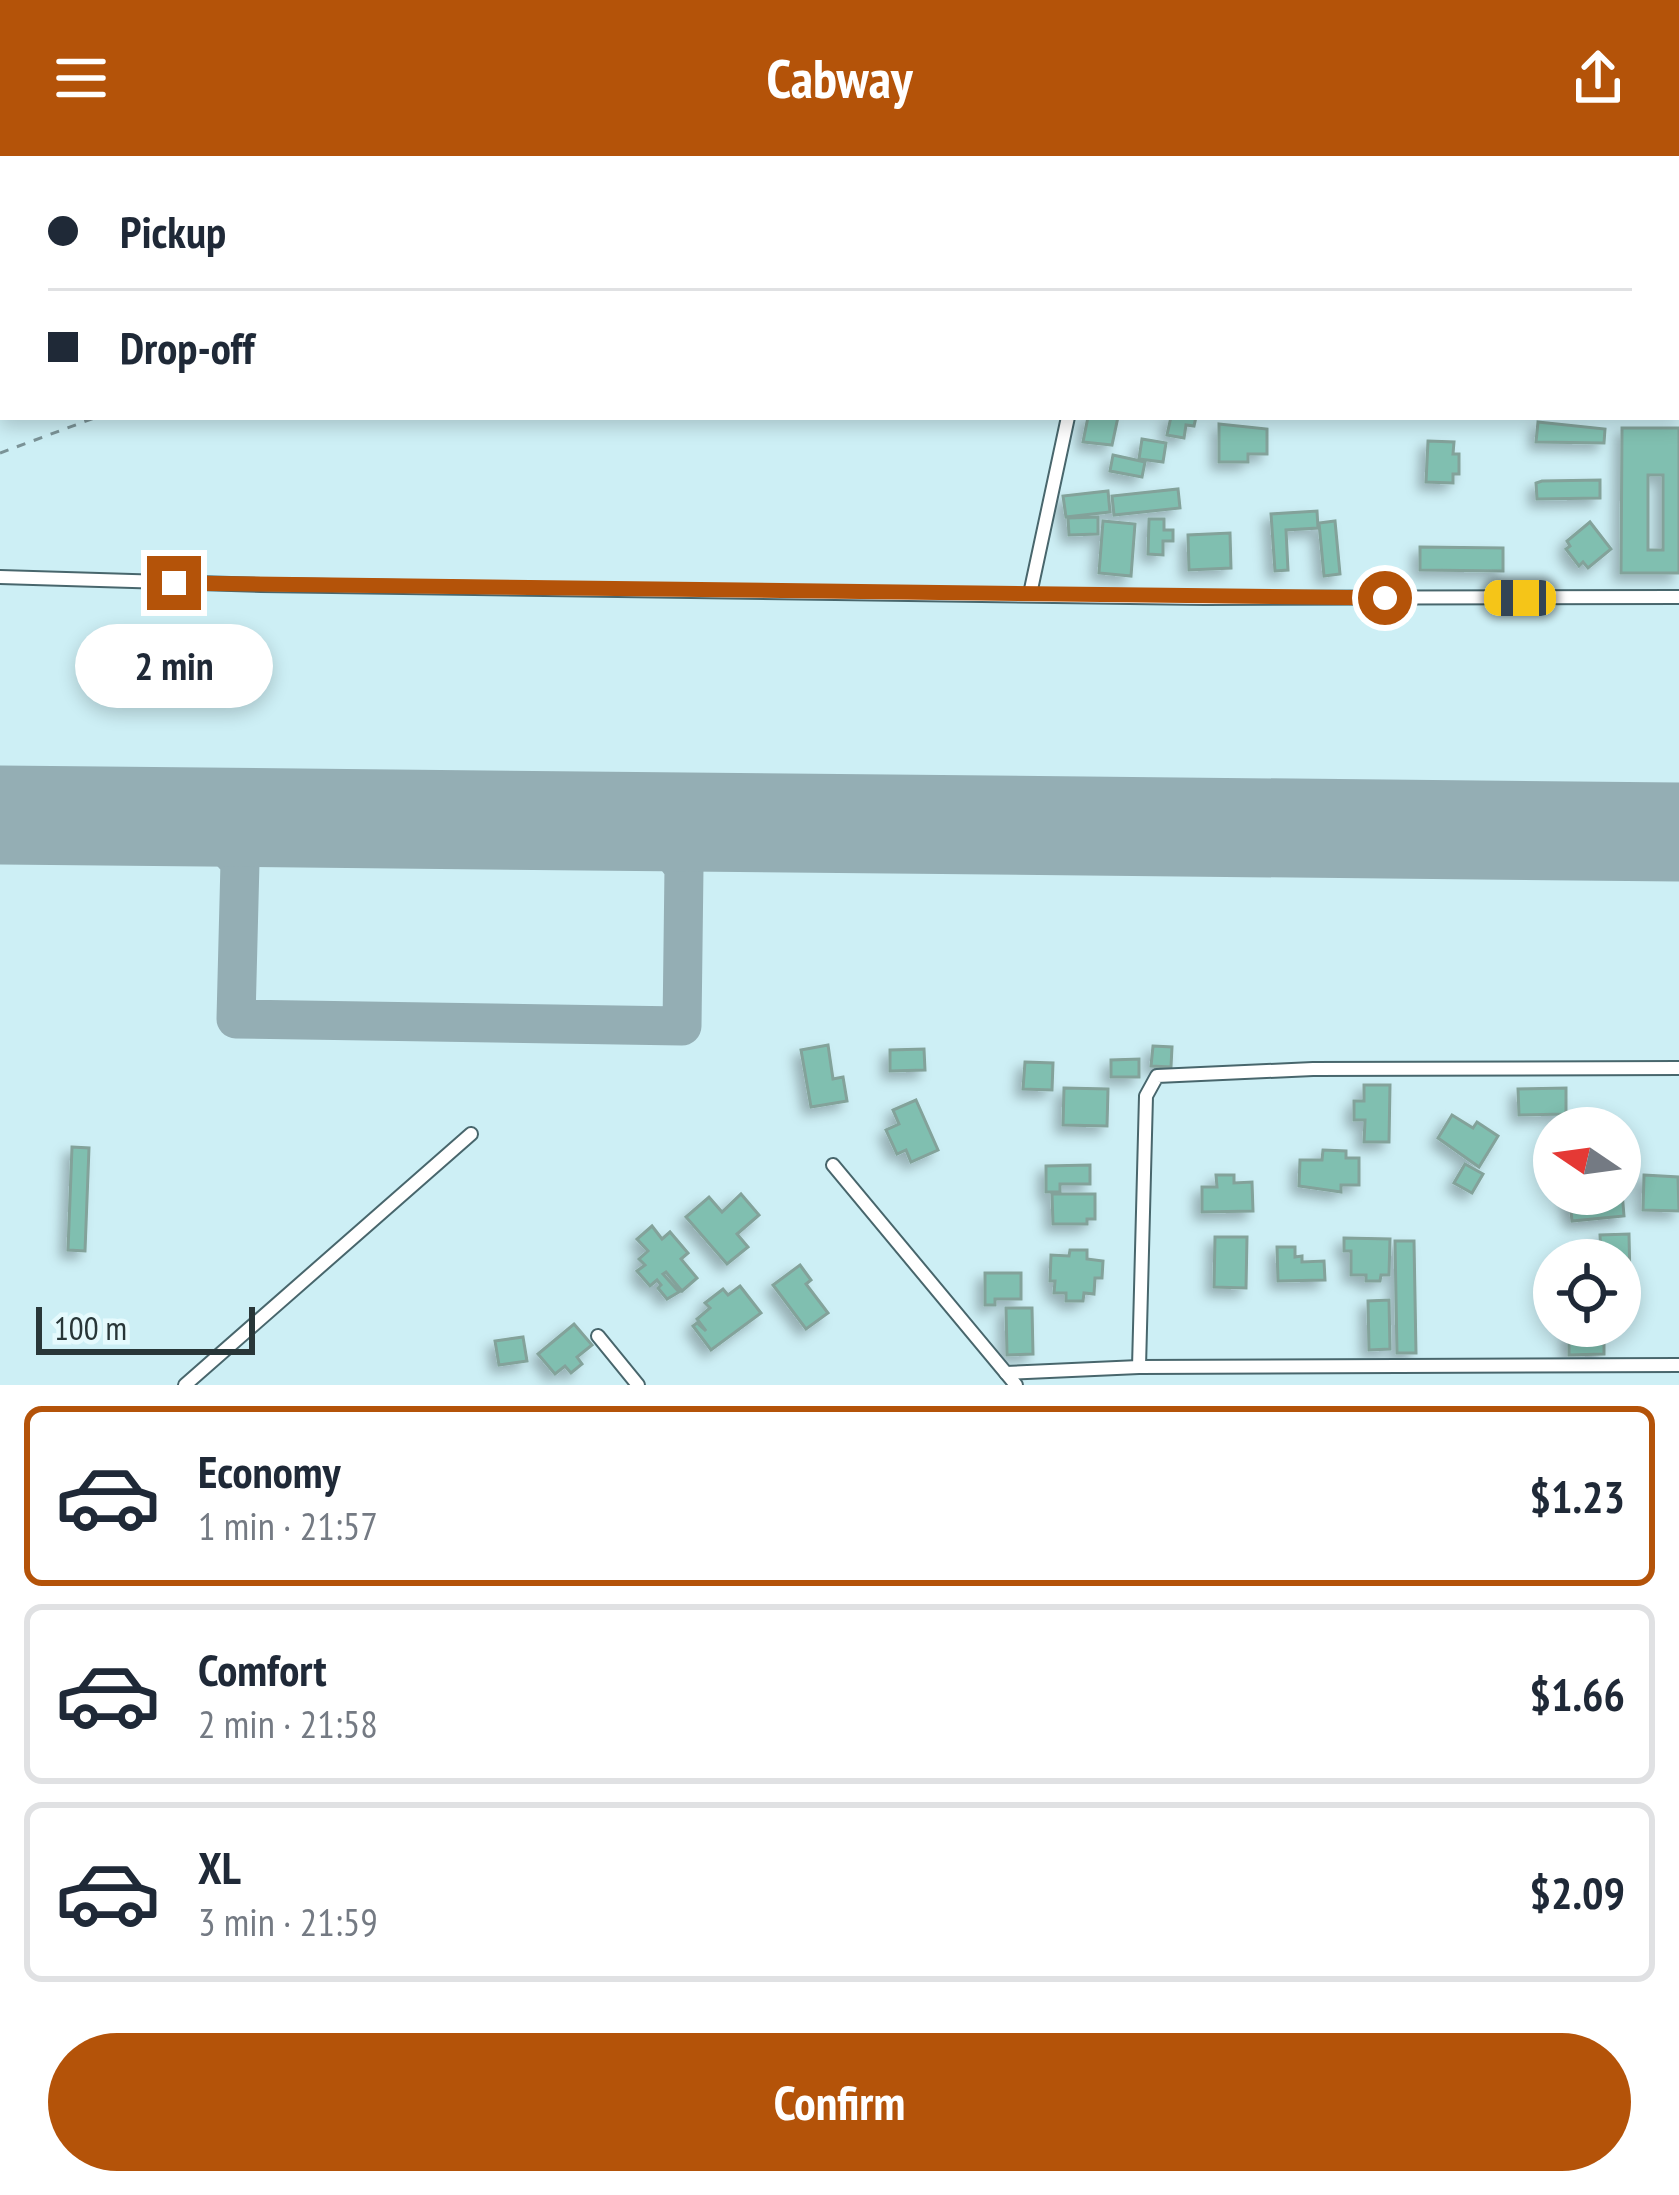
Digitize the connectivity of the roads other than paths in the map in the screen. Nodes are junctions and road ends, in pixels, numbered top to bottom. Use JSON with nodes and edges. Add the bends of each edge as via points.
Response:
{"nodes":[{"id":1,"x":1066,"y":420,"type":"edge"},
{"id":2,"x":0,"y":577,"type":"edge"},
{"id":3,"x":1030,"y":594,"type":"junction"},
{"id":4,"x":1679,"y":597,"type":"edge"},
{"id":5,"x":1679,"y":1068,"type":"edge"},
{"id":6,"x":471,"y":1134,"type":"dead end"},
{"id":7,"x":833,"y":1166,"type":"dead end"},
{"id":8,"x":598,"y":1336,"type":"dead end"},
{"id":9,"x":1679,"y":1365,"type":"edge"},
{"id":10,"x":1139,"y":1367,"type":"junction"},
{"id":11,"x":1006,"y":1373,"type":"junction"},
{"id":12,"x":185,"y":1385,"type":"edge"},
{"id":13,"x":638,"y":1385,"type":"edge"},
{"id":14,"x":1016,"y":1385,"type":"edge"}],
"edges":[{"from":1,"to":3,"type":"street"},
{"from":2,"to":3,"type":"street"},
{"from":3,"to":4,"type":"street"},
{"from":5,"to":10,"type":"street","via":[[1156,1076],[1146,1096]]},
{"from":6,"to":12,"type":"street"},
{"from":7,"to":11,"type":"street"},
{"from":8,"to":13,"type":"street"},
{"from":9,"to":10,"type":"street"},
{"from":10,"to":11,"type":"street"},
{"from":11,"to":14,"type":"street"}]}
